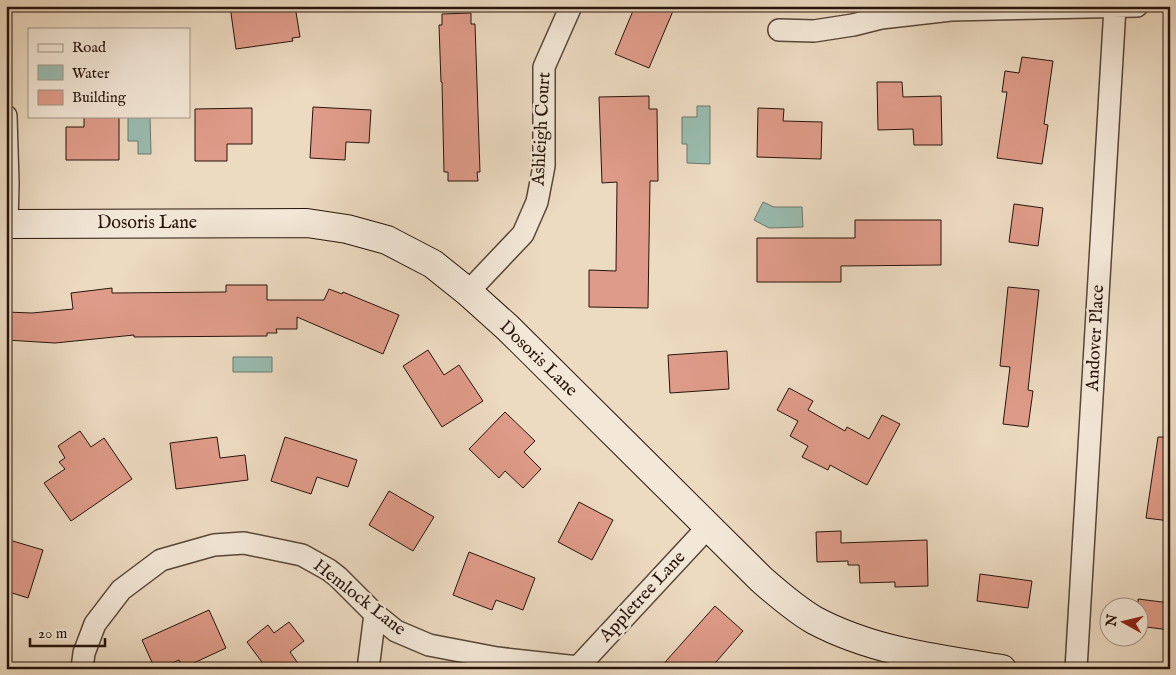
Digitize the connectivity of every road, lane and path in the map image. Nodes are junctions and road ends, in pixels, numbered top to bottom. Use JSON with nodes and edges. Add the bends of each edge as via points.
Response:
{"nodes":[{"id":1,"x":571,"y":6,"type":"edge"},
{"id":2,"x":1137,"y":6,"type":"edge"},
{"id":3,"x":1115,"y":7,"type":"edge"},
{"id":4,"x":779,"y":30,"type":"dead end"},
{"id":5,"x":6,"y":116,"type":"edge"},
{"id":6,"x":7,"y":224,"type":"edge"},
{"id":7,"x":468,"y":292,"type":"junction"},
{"id":8,"x":708,"y":526,"type":"junction"},
{"id":9,"x":375,"y":614,"type":"junction"},
{"id":10,"x":578,"y":668,"type":"edge"},
{"id":11,"x":82,"y":669,"type":"edge"},
{"id":12,"x":368,"y":669,"type":"edge"},
{"id":13,"x":1002,"y":669,"type":"edge"},
{"id":14,"x":1076,"y":669,"type":"edge"}],
"edges":[{"from":1,"to":7,"type":"street","name":"Ashleigh Court","via":[[544,67],[544,166],[537,202],[523,234]]},
{"from":2,"to":3,"type":"street"},
{"from":3,"to":4,"type":"street","via":[[951,10],[881,18],[814,31]]},
{"from":3,"to":14,"type":"street","name":"Andover Place"},
{"from":5,"to":6,"type":"street"},
{"from":6,"to":7,"type":"street","name":"Dosoris Lane","via":[[307,223],[331,226],[387,240],[433,264]]},
{"from":7,"to":8,"type":"street","name":"Dosoris Lane"},
{"from":8,"to":10,"type":"street","name":"Appletree Lane"},
{"from":8,"to":13,"type":"street","name":"Dosoris Lane","via":[[781,596],[812,619],[838,632],[892,650]]},
{"from":9,"to":10,"type":"street","name":"Hemlock Lane","via":[[396,631],[429,645]]},
{"from":9,"to":11,"type":"street","name":"Hemlock Lane","via":[[338,577],[302,555],[244,543],[214,545],[161,560],[121,590],[95,624],[84,653]]},
{"from":9,"to":12,"type":"street"}]}
